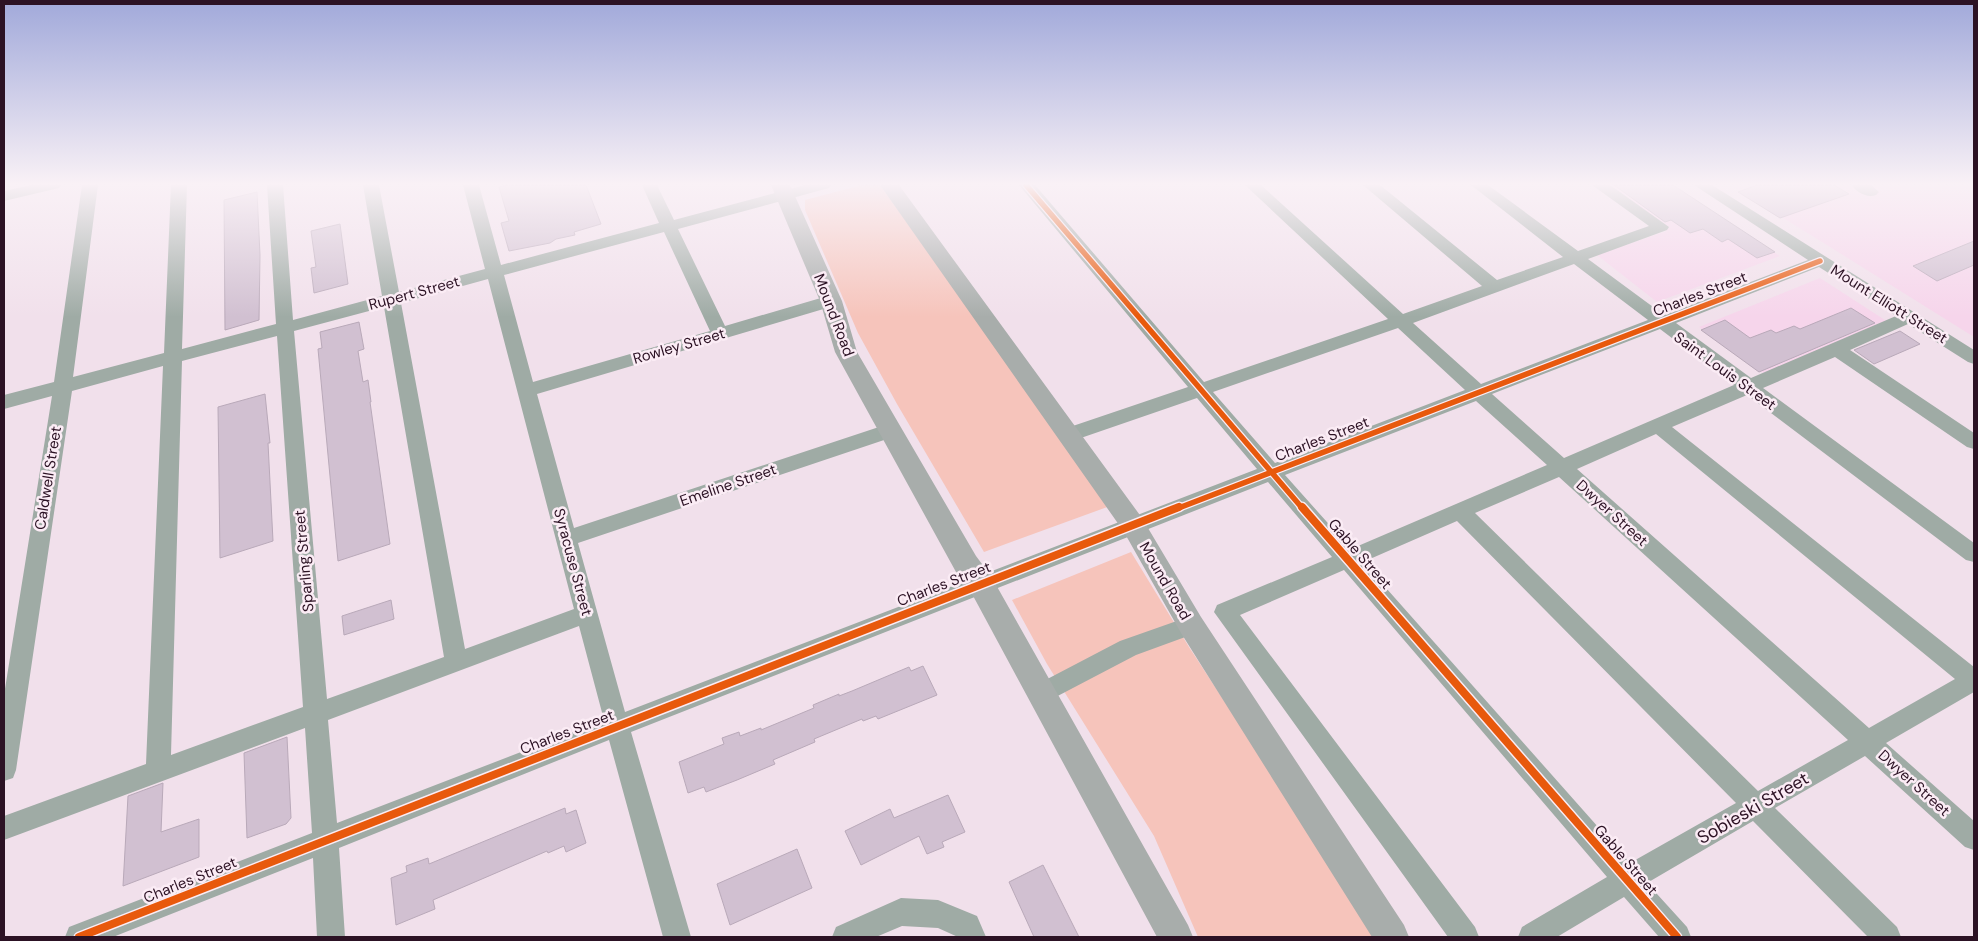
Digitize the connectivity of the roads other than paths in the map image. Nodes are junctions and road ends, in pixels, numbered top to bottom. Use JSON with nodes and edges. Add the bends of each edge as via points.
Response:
{"nodes":[{"id":1,"x":84,"y":229,"type":"edge"},
{"id":2,"x":178,"y":229,"type":"edge"},
{"id":3,"x":278,"y":229,"type":"edge"},
{"id":4,"x":379,"y":229,"type":"edge"},
{"id":5,"x":482,"y":229,"type":"edge"},
{"id":6,"x":658,"y":229,"type":"edge"},
{"id":7,"x":670,"y":229,"type":"edge"},
{"id":8,"x":799,"y":229,"type":"edge"},
{"id":9,"x":921,"y":229,"type":"edge"},
{"id":10,"x":1063,"y":229,"type":"edge"},
{"id":11,"x":1300,"y":229,"type":"edge"},
{"id":12,"x":1423,"y":229,"type":"edge"},
{"id":13,"x":1536,"y":229,"type":"edge"},
{"id":14,"x":1656,"y":229,"type":"edge"},
{"id":15,"x":1770,"y":229,"type":"edge"},
{"id":16,"x":1575,"y":258,"type":"junction"},
{"id":17,"x":1820,"y":261,"type":"junction"},
{"id":18,"x":493,"y":272,"type":"junction"},
{"id":19,"x":1494,"y":288,"type":"junction"},
{"id":20,"x":393,"y":299,"type":"junction"},
{"id":21,"x":831,"y":301,"type":"junction"},
{"id":22,"x":1910,"y":317,"type":"junction"},
{"id":23,"x":1401,"y":321,"type":"junction"},
{"id":24,"x":1660,"y":322,"type":"junction"},
{"id":25,"x":284,"y":327,"type":"junction"},
{"id":26,"x":720,"y":333,"type":"junction"},
{"id":27,"x":1836,"y":350,"type":"junction"},
{"id":28,"x":174,"y":357,"type":"junction"},
{"id":29,"x":1974,"y":358,"type":"edge"},
{"id":30,"x":62,"y":386,"type":"junction"},
{"id":31,"x":1748,"y":387,"type":"junction"},
{"id":32,"x":1200,"y":389,"type":"junction"},
{"id":33,"x":528,"y":390,"type":"junction"},
{"id":34,"x":1478,"y":392,"type":"junction"},
{"id":35,"x":4,"y":402,"type":"edge"},
{"id":36,"x":1658,"y":426,"type":"junction"},
{"id":37,"x":889,"y":431,"type":"junction"},
{"id":38,"x":1068,"y":434,"type":"junction"},
{"id":39,"x":1974,"y":442,"type":"edge"},
{"id":40,"x":1561,"y":467,"type":"junction"},
{"id":41,"x":1271,"y":472,"type":"junction"},
{"id":42,"x":1460,"y":511,"type":"junction"},
{"id":43,"x":1133,"y":525,"type":"junction"},
{"id":44,"x":567,"y":539,"type":"junction"},
{"id":45,"x":1974,"y":554,"type":"edge"},
{"id":46,"x":1347,"y":559,"type":"junction"},
{"id":47,"x":981,"y":584,"type":"junction"},
{"id":48,"x":587,"y":614,"type":"junction"},
{"id":49,"x":1191,"y":625,"type":"junction"},
{"id":50,"x":456,"y":662,"type":"junction"},
{"id":51,"x":1974,"y":680,"type":"edge"},
{"id":52,"x":1042,"y":693,"type":"junction"},
{"id":53,"x":316,"y":713,"type":"junction"},
{"id":54,"x":618,"y":725,"type":"junction"},
{"id":55,"x":1868,"y":742,"type":"junction"},
{"id":56,"x":4,"y":770,"type":"edge"},
{"id":57,"x":158,"y":771,"type":"junction"},
{"id":58,"x":1756,"y":806,"type":"junction"},
{"id":59,"x":4,"y":828,"type":"edge"},
{"id":60,"x":1974,"y":838,"type":"edge"},
{"id":61,"x":325,"y":840,"type":"junction"},
{"id":62,"x":1627,"y":880,"type":"junction"},
{"id":63,"x":79,"y":937,"type":"edge"},
{"id":64,"x":331,"y":937,"type":"edge"},
{"id":65,"x":677,"y":937,"type":"edge"},
{"id":66,"x":846,"y":937,"type":"edge"},
{"id":67,"x":972,"y":937,"type":"edge"},
{"id":68,"x":1176,"y":937,"type":"edge"},
{"id":69,"x":1392,"y":937,"type":"edge"},
{"id":70,"x":1465,"y":937,"type":"edge"},
{"id":71,"x":1532,"y":937,"type":"edge"},
{"id":72,"x":1677,"y":937,"type":"edge"},
{"id":73,"x":1887,"y":937,"type":"edge"}],
"edges":[{"from":1,"to":30,"type":"street","name":"Caldwell Street"},
{"from":2,"to":28,"type":"street"},
{"from":3,"to":25,"type":"street","name":"Sparling Street"},
{"from":4,"to":20,"type":"street"},
{"from":5,"to":18,"type":"street","name":"Syracuse Street"},
{"from":6,"to":18,"type":"street","name":"Rupert Street"},
{"from":7,"to":26,"type":"street"},
{"from":8,"to":21,"type":"main road","name":"Mound Road"},
{"from":9,"to":38,"type":"main road","name":"Mound Road"},
{"from":10,"to":32,"type":"street","name":"Gable Street"},
{"from":11,"to":23,"type":"street","name":"Dwyer Street"},
{"from":12,"to":19,"type":"street"},
{"from":13,"to":16,"type":"street","name":"Saint Louis Street"},
{"from":14,"to":16,"type":"street"},
{"from":15,"to":17,"type":"street","name":"Mount Elliott Street"},
{"from":16,"to":19,"type":"street"},
{"from":16,"to":24,"type":"street","name":"Saint Louis Street"},
{"from":17,"to":22,"type":"street","name":"Mount Elliott Street"},
{"from":17,"to":24,"type":"street","name":"Charles Street"},
{"from":18,"to":20,"type":"street","name":"Rupert Street"},
{"from":18,"to":33,"type":"street","name":"Syracuse Street"},
{"from":19,"to":23,"type":"street"},
{"from":20,"to":25,"type":"street","name":"Rupert Street"},
{"from":20,"to":50,"type":"street"},
{"from":21,"to":26,"type":"street","name":"Rowley Street"},
{"from":21,"to":37,"type":"main road","name":"Mound Road","via":[[846,352]]},
{"from":22,"to":27,"type":"street"},
{"from":22,"to":29,"type":"street","name":"Mount Elliott Street"},
{"from":23,"to":32,"type":"street"},
{"from":23,"to":34,"type":"street","name":"Dwyer Street"},
{"from":24,"to":31,"type":"street","name":"Saint Louis Street"},
{"from":24,"to":34,"type":"street","name":"Charles Street"},
{"from":25,"to":28,"type":"street","name":"Rupert Street"},
{"from":25,"to":53,"type":"street","name":"Sparling Street"},
{"from":26,"to":33,"type":"street","name":"Rowley Street"},
{"from":27,"to":31,"type":"street"},
{"from":27,"to":39,"type":"street"},
{"from":28,"to":30,"type":"street","name":"Rupert Street"},
{"from":28,"to":57,"type":"street"},
{"from":30,"to":35,"type":"street","name":"Rupert Street"},
{"from":30,"to":56,"type":"street","name":"Caldwell Street"},
{"from":31,"to":36,"type":"street"},
{"from":31,"to":45,"type":"street","name":"Saint Louis Street"},
{"from":32,"to":38,"type":"street"},
{"from":32,"to":41,"type":"street","name":"Gable Street"},
{"from":33,"to":44,"type":"street","name":"Syracuse Street"},
{"from":34,"to":40,"type":"street","name":"Dwyer Street"},
{"from":34,"to":41,"type":"street","name":"Charles Street"},
{"from":36,"to":40,"type":"street"},
{"from":36,"to":51,"type":"street"},
{"from":37,"to":44,"type":"street","name":"Emeline Street"},
{"from":37,"to":47,"type":"main road","name":"Mound Road","via":[[966,564]]},
{"from":38,"to":43,"type":"main road","name":"Mound Road"},
{"from":40,"to":42,"type":"street"},
{"from":40,"to":55,"type":"street","name":"Dwyer Street"},
{"from":41,"to":43,"type":"street","name":"Charles Street"},
{"from":41,"to":46,"type":"street","name":"Gable Street"},
{"from":42,"to":46,"type":"street"},
{"from":42,"to":58,"type":"street"},
{"from":43,"to":47,"type":"street","name":"Charles Street"},
{"from":43,"to":49,"type":"main road","name":"Mound Road"},
{"from":44,"to":48,"type":"street","name":"Syracuse Street"},
{"from":46,"to":62,"type":"street","name":"Gable Street"},
{"from":46,"to":70,"type":"street","via":[[1225,612]]},
{"from":47,"to":52,"type":"main road","name":"Mound Road"},
{"from":47,"to":54,"type":"street","name":"Charles Street"},
{"from":48,"to":50,"type":"street"},
{"from":48,"to":54,"type":"street","name":"Syracuse Street"},
{"from":49,"to":52,"type":"street","via":[[1128,648]]},
{"from":49,"to":69,"type":"main road","name":"Mound Road"},
{"from":50,"to":53,"type":"street"},
{"from":51,"to":55,"type":"street","name":"Sobieski Street"},
{"from":52,"to":68,"type":"main road","name":"Mound Road"},
{"from":53,"to":57,"type":"street"},
{"from":53,"to":61,"type":"street","name":"Sparling Street"},
{"from":54,"to":61,"type":"street","name":"Charles Street"},
{"from":54,"to":65,"type":"street","name":"Syracuse Street"},
{"from":55,"to":58,"type":"street","name":"Sobieski Street"},
{"from":55,"to":60,"type":"street","name":"Dwyer Street"},
{"from":57,"to":59,"type":"street"},
{"from":58,"to":62,"type":"street","name":"Sobieski Street"},
{"from":58,"to":73,"type":"street"},
{"from":61,"to":63,"type":"street","name":"Charles Street"},
{"from":61,"to":64,"type":"street","name":"Sparling Street"},
{"from":62,"to":71,"type":"street","name":"Sobieski Street"},
{"from":62,"to":72,"type":"street","name":"Gable Street"},
{"from":66,"to":67,"type":"street","via":[[901,912],[938,914],[967,926]]}]}
